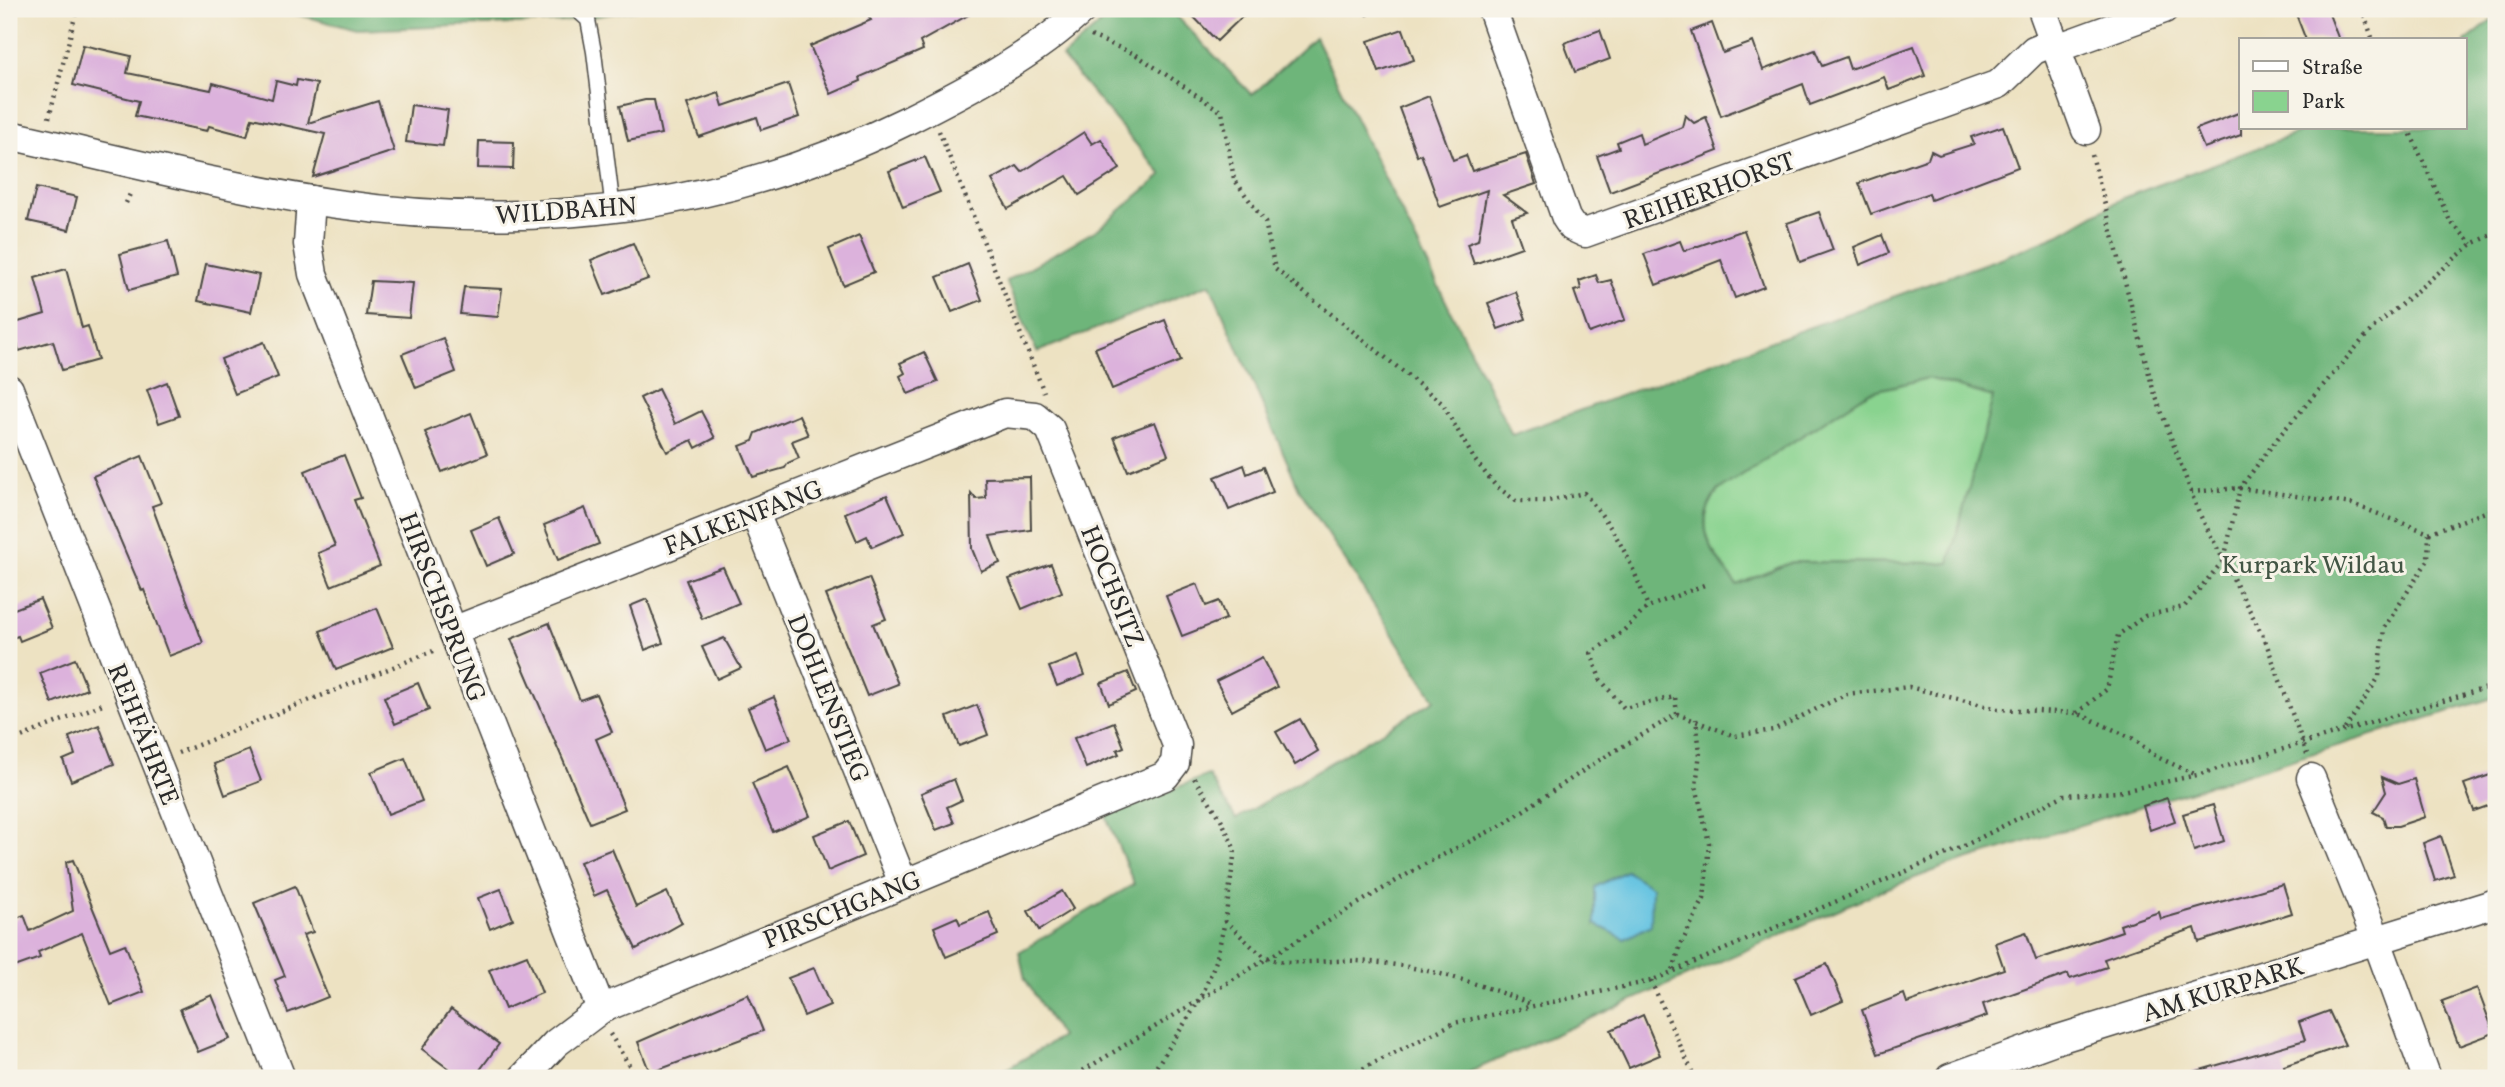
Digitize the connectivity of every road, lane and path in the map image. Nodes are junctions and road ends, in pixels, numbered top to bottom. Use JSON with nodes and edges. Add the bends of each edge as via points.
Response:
{"nodes":[{"id":1,"x":76,"y":9,"type":"edge"},
{"id":2,"x":534,"y":9,"type":"edge"},
{"id":3,"x":543,"y":9,"type":"edge"},
{"id":4,"x":576,"y":9,"type":"edge"},
{"id":5,"x":1361,"y":9,"type":"edge"},
{"id":6,"x":1381,"y":9,"type":"edge"},
{"id":7,"x":1492,"y":9,"type":"edge"},
{"id":8,"x":2042,"y":9,"type":"edge"},
{"id":9,"x":2164,"y":9,"type":"edge"},
{"id":10,"x":2362,"y":9,"type":"edge"},
{"id":11,"x":1079,"y":13,"type":"edge"},
{"id":12,"x":2372,"y":38,"type":"edge"},
{"id":13,"x":2055,"y":45,"type":"junction"},
{"id":14,"x":936,"y":124,"type":"dead end"},
{"id":15,"x":2085,"y":130,"type":"joint"},
{"id":16,"x":2409,"y":130,"type":"edge"},
{"id":17,"x":9,"y":135,"type":"edge"},
{"id":18,"x":43,"y":143,"type":"junction"},
{"id":19,"x":130,"y":194,"type":"dead end"},
{"id":20,"x":311,"y":200,"type":"junction"},
{"id":21,"x":126,"y":203,"type":"dead end"},
{"id":22,"x":613,"y":210,"type":"junction"},
{"id":23,"x":2496,"y":233,"type":"edge"},
{"id":24,"x":2472,"y":244,"type":"junction"},
{"id":25,"x":9,"y":389,"type":"edge"},
{"id":26,"x":1035,"y":416,"type":"junction"},
{"id":27,"x":2240,"y":488,"type":"junction"},
{"id":28,"x":2191,"y":492,"type":"junction"},
{"id":29,"x":2496,"y":508,"type":"edge"},
{"id":30,"x":755,"y":513,"type":"junction"},
{"id":31,"x":2429,"y":533,"type":"junction"},
{"id":32,"x":2224,"y":560,"type":"junction"},
{"id":33,"x":1704,"y":585,"type":"dead end"},
{"id":34,"x":1648,"y":607,"type":"junction"},
{"id":35,"x":455,"y":636,"type":"junction"},
{"id":36,"x":2496,"y":685,"type":"edge"},
{"id":37,"x":128,"y":694,"type":"junction"},
{"id":38,"x":2077,"y":713,"type":"junction"},
{"id":39,"x":1677,"y":714,"type":"junction"},
{"id":40,"x":1696,"y":719,"type":"junction"},
{"id":41,"x":2345,"y":729,"type":"junction"},
{"id":42,"x":9,"y":742,"type":"edge"},
{"id":43,"x":2303,"y":744,"type":"junction"},
{"id":44,"x":155,"y":762,"type":"junction"},
{"id":45,"x":1182,"y":767,"type":"junction"},
{"id":46,"x":2197,"y":775,"type":"junction"},
{"id":47,"x":2311,"y":778,"type":"joint"},
{"id":48,"x":903,"y":883,"type":"junction"},
{"id":49,"x":2496,"y":903,"type":"edge"},
{"id":50,"x":1225,"y":921,"type":"junction"},
{"id":51,"x":2377,"y":941,"type":"junction"},
{"id":52,"x":1267,"y":958,"type":"junction"},
{"id":53,"x":1673,"y":971,"type":"junction"},
{"id":54,"x":1651,"y":981,"type":"junction"},
{"id":55,"x":1201,"y":998,"type":"junction"},
{"id":56,"x":1535,"y":1006,"type":"junction"},
{"id":57,"x":601,"y":1009,"type":"junction"},
{"id":58,"x":281,"y":1078,"type":"edge"},
{"id":59,"x":523,"y":1078,"type":"edge"},
{"id":60,"x":637,"y":1078,"type":"edge"},
{"id":61,"x":1071,"y":1078,"type":"edge"},
{"id":62,"x":1149,"y":1078,"type":"edge"},
{"id":63,"x":1344,"y":1078,"type":"edge"},
{"id":64,"x":1695,"y":1078,"type":"edge"},
{"id":65,"x":1950,"y":1078,"type":"edge"},
{"id":66,"x":2427,"y":1078,"type":"edge"}],
"edges":[{"from":1,"to":18,"type":"path"},
{"from":2,"to":3,"type":"lane"},
{"from":4,"to":22,"type":"lane","via":[[588,20],[594,52]]},
{"from":5,"to":6,"type":"path","via":[[1367,14]]},
{"from":7,"to":13,"type":"street","name":"REIHERHORST","via":[[1566,218],[1585,233],[1999,83],[2034,50]]},
{"from":8,"to":13,"type":"street"},
{"from":9,"to":13,"type":"street"},
{"from":10,"to":12,"type":"path"},
{"from":11,"to":22,"type":"street","name":"WILDBAHN","via":[[1034,48],[959,94],[846,149],[721,188]]},
{"from":11,"to":34,"type":"path","via":[[1093,39],[1135,54],[1222,112],[1234,179],[1265,222],[1275,269],[1443,403],[1474,459],[1495,485],[1516,501],[1548,501],[1584,493],[1628,552]]},
{"from":13,"to":15,"type":"street"},
{"from":14,"to":26,"type":"path","via":[[1044,392]]},
{"from":15,"to":28,"type":"path","via":[[2153,389]]},
{"from":16,"to":24,"type":"path","via":[[2450,221]]},
{"from":17,"to":18,"type":"street","name":"WILDBAHN"},
{"from":18,"to":20,"type":"street","name":"WILDBAHN"},
{"from":19,"to":21,"type":"path"},
{"from":20,"to":22,"type":"street","name":"WILDBAHN","via":[[454,215],[540,217]]},
{"from":20,"to":35,"type":"street","name":"HIRSCHSPRUNG","via":[[307,244],[313,274]]},
{"from":23,"to":24,"type":"path"},
{"from":24,"to":27,"type":"path","via":[[2372,329]]},
{"from":25,"to":37,"type":"street","name":"REHFÄHRTE"},
{"from":26,"to":30,"type":"street","name":"FALKENFANG","via":[[1005,414]]},
{"from":26,"to":45,"type":"street","name":"HOCHSITZ","via":[[1050,429],[1122,603]]},
{"from":27,"to":28,"type":"path"},
{"from":27,"to":31,"type":"path","via":[[2352,504]]},
{"from":27,"to":32,"type":"path"},
{"from":28,"to":32,"type":"path"},
{"from":29,"to":31,"type":"path"},
{"from":30,"to":35,"type":"street","name":"FALKENFANG"},
{"from":30,"to":48,"type":"street","name":"DOHLENSTIEG"},
{"from":31,"to":41,"type":"path","via":[[2428,560],[2384,628],[2379,677]]},
{"from":32,"to":38,"type":"path","via":[[2184,607],[2145,616],[2118,635],[2107,689]]},
{"from":32,"to":43,"type":"path","via":[[2265,640]]},
{"from":33,"to":34,"type":"path"},
{"from":34,"to":39,"type":"path","via":[[1591,653],[1600,678],[1624,708],[1675,697]]},
{"from":35,"to":44,"type":"path"},
{"from":35,"to":57,"type":"street","name":"HIRSCHSPRUNG"},
{"from":36,"to":41,"type":"path"},
{"from":37,"to":42,"type":"path"},
{"from":37,"to":44,"type":"street","name":"REHFÄHRTE"},
{"from":38,"to":40,"type":"path","via":[[1998,709],[1909,687],[1847,694],[1773,730],[1735,736]]},
{"from":38,"to":46,"type":"path"},
{"from":39,"to":40,"type":"path"},
{"from":39,"to":52,"type":"path","via":[[1500,826],[1423,865]]},
{"from":40,"to":53,"type":"path","via":[[1700,752],[1696,786],[1709,842],[1704,899]]},
{"from":41,"to":43,"type":"path"},
{"from":43,"to":46,"type":"path"},
{"from":43,"to":47,"type":"path"},
{"from":44,"to":58,"type":"street","name":"REHFÄHRTE"},
{"from":45,"to":48,"type":"street","name":"PIRSCHGANG","via":[[1117,798]]},
{"from":45,"to":50,"type":"path","via":[[1221,819],[1235,850]]},
{"from":46,"to":53,"type":"path","via":[[2118,792],[2064,795],[1958,849]]},
{"from":47,"to":51,"type":"street"},
{"from":48,"to":57,"type":"street","name":"PIRSCHGANG"},
{"from":49,"to":51,"type":"street","name":"AM KURPARK"},
{"from":50,"to":52,"type":"path"},
{"from":50,"to":55,"type":"path"},
{"from":51,"to":65,"type":"street","name":"AM KURPARK","via":[[2052,1041]]},
{"from":51,"to":66,"type":"street"},
{"from":52,"to":55,"type":"path"},
{"from":52,"to":56,"type":"path","via":[[1422,969],[1478,982]]},
{"from":53,"to":54,"type":"path"},
{"from":54,"to":56,"type":"path"},
{"from":54,"to":64,"type":"path"},
{"from":55,"to":61,"type":"path"},
{"from":55,"to":62,"type":"path"},
{"from":56,"to":63,"type":"path","via":[[1454,1023]]},
{"from":57,"to":59,"type":"street","name":"PIRSCHGANG","via":[[556,1043]]},
{"from":57,"to":60,"type":"path","via":[[605,1027]]}]}
